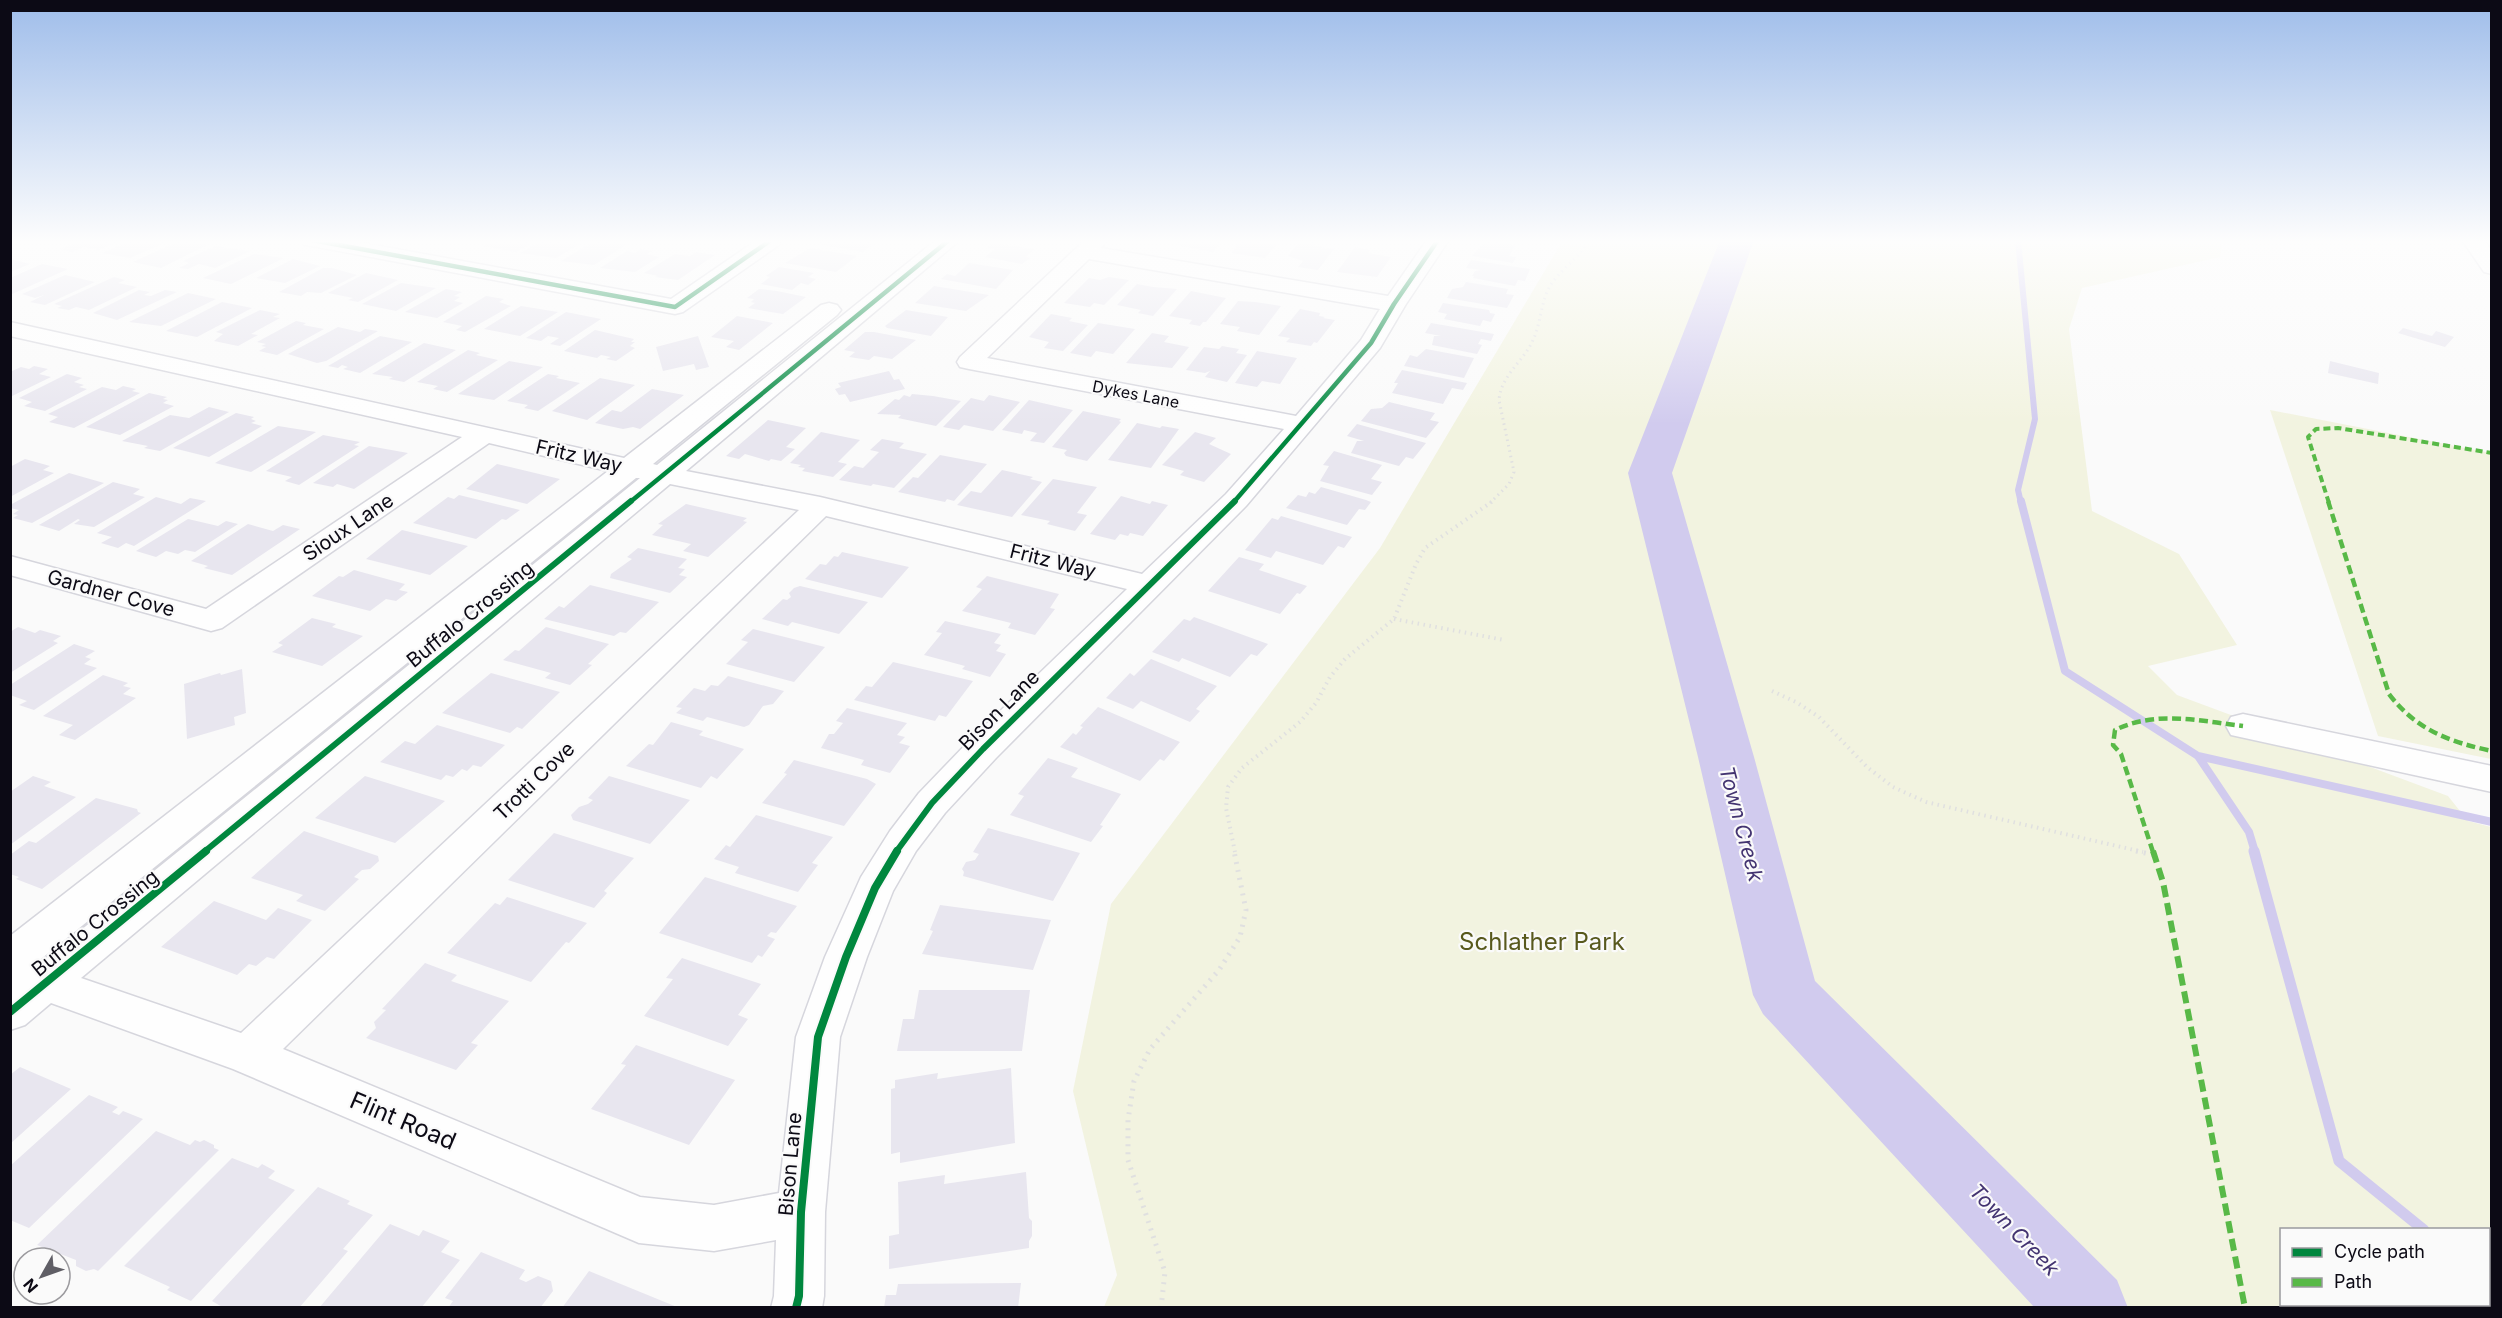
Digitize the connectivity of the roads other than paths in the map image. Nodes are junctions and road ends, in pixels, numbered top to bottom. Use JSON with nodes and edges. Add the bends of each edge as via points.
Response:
{"nodes":[{"id":1,"x":645,"y":302,"type":"edge"},
{"id":2,"x":683,"y":302,"type":"edge"},
{"id":3,"x":840,"y":302,"type":"edge"},
{"id":4,"x":874,"y":302,"type":"edge"},
{"id":5,"x":1033,"y":302,"type":"edge"},
{"id":6,"x":1381,"y":302,"type":"edge"},
{"id":7,"x":1396,"y":302,"type":"edge"},
{"id":8,"x":1394,"y":304,"type":"junction"},
{"id":9,"x":10,"y":329,"type":"edge"},
{"id":10,"x":1302,"y":425,"type":"junction"},
{"id":11,"x":484,"y":434,"type":"junction"},
{"id":12,"x":630,"y":468,"type":"junction"},
{"id":13,"x":663,"y":476,"type":"junction"},
{"id":14,"x":820,"y":506,"type":"junction"},
{"id":15,"x":10,"y":565,"type":"edge"},
{"id":16,"x":1147,"y":585,"type":"junction"},
{"id":17,"x":211,"y":621,"type":"joint"},
{"id":18,"x":2242,"y":726,"type":"dead end"},
{"id":19,"x":2492,"y":779,"type":"edge"},
{"id":20,"x":22,"y":972,"type":"edge"},
{"id":21,"x":10,"y":1012,"type":"edge"},
{"id":22,"x":248,"y":1055,"type":"junction"},
{"id":23,"x":801,"y":1212,"type":"junction"},
{"id":24,"x":796,"y":1308,"type":"edge"}],
"edges":[{"from":1,"to":2,"type":"street","via":[[675,307]]},
{"from":3,"to":12,"type":"street","name":"Buffalo Crossing"},
{"from":4,"to":13,"type":"street","name":"Buffalo Crossing"},
{"from":5,"to":10,"type":"street","name":"Dykes Lane","via":[[969,362]]},
{"from":6,"to":8,"type":"street"},
{"from":7,"to":8,"type":"street","name":"Bison Lane"},
{"from":8,"to":10,"type":"street","name":"Bison Lane","via":[[1371,343]]},
{"from":9,"to":11,"type":"street","name":"Fritz Way"},
{"from":10,"to":16,"type":"street","name":"Bison Lane","via":[[1236,500]]},
{"from":11,"to":12,"type":"street","name":"Fritz Way"},
{"from":11,"to":17,"type":"street","name":"Sioux Lane"},
{"from":12,"to":13,"type":"street","name":"Fritz Way"},
{"from":12,"to":20,"type":"street","name":"Buffalo Crossing"},
{"from":13,"to":14,"type":"street","name":"Fritz Way"},
{"from":13,"to":20,"type":"street","name":"Buffalo Crossing"},
{"from":14,"to":16,"type":"street","name":"Fritz Way"},
{"from":14,"to":22,"type":"street","name":"Trotti Cove"},
{"from":15,"to":17,"type":"street","name":"Gardner Cove"},
{"from":16,"to":23,"type":"street","name":"Bison Lane","via":[[932,803],[875,888],[818,1037]]},
{"from":18,"to":19,"type":"street"},
{"from":20,"to":21,"type":"street","name":"Buffalo Crossing"},
{"from":20,"to":22,"type":"street","name":"Flint Road"},
{"from":22,"to":23,"type":"street","name":"Flint Road","via":[[639,1220],[714,1228]]},
{"from":23,"to":24,"type":"street","name":"Bison Lane"}]}
